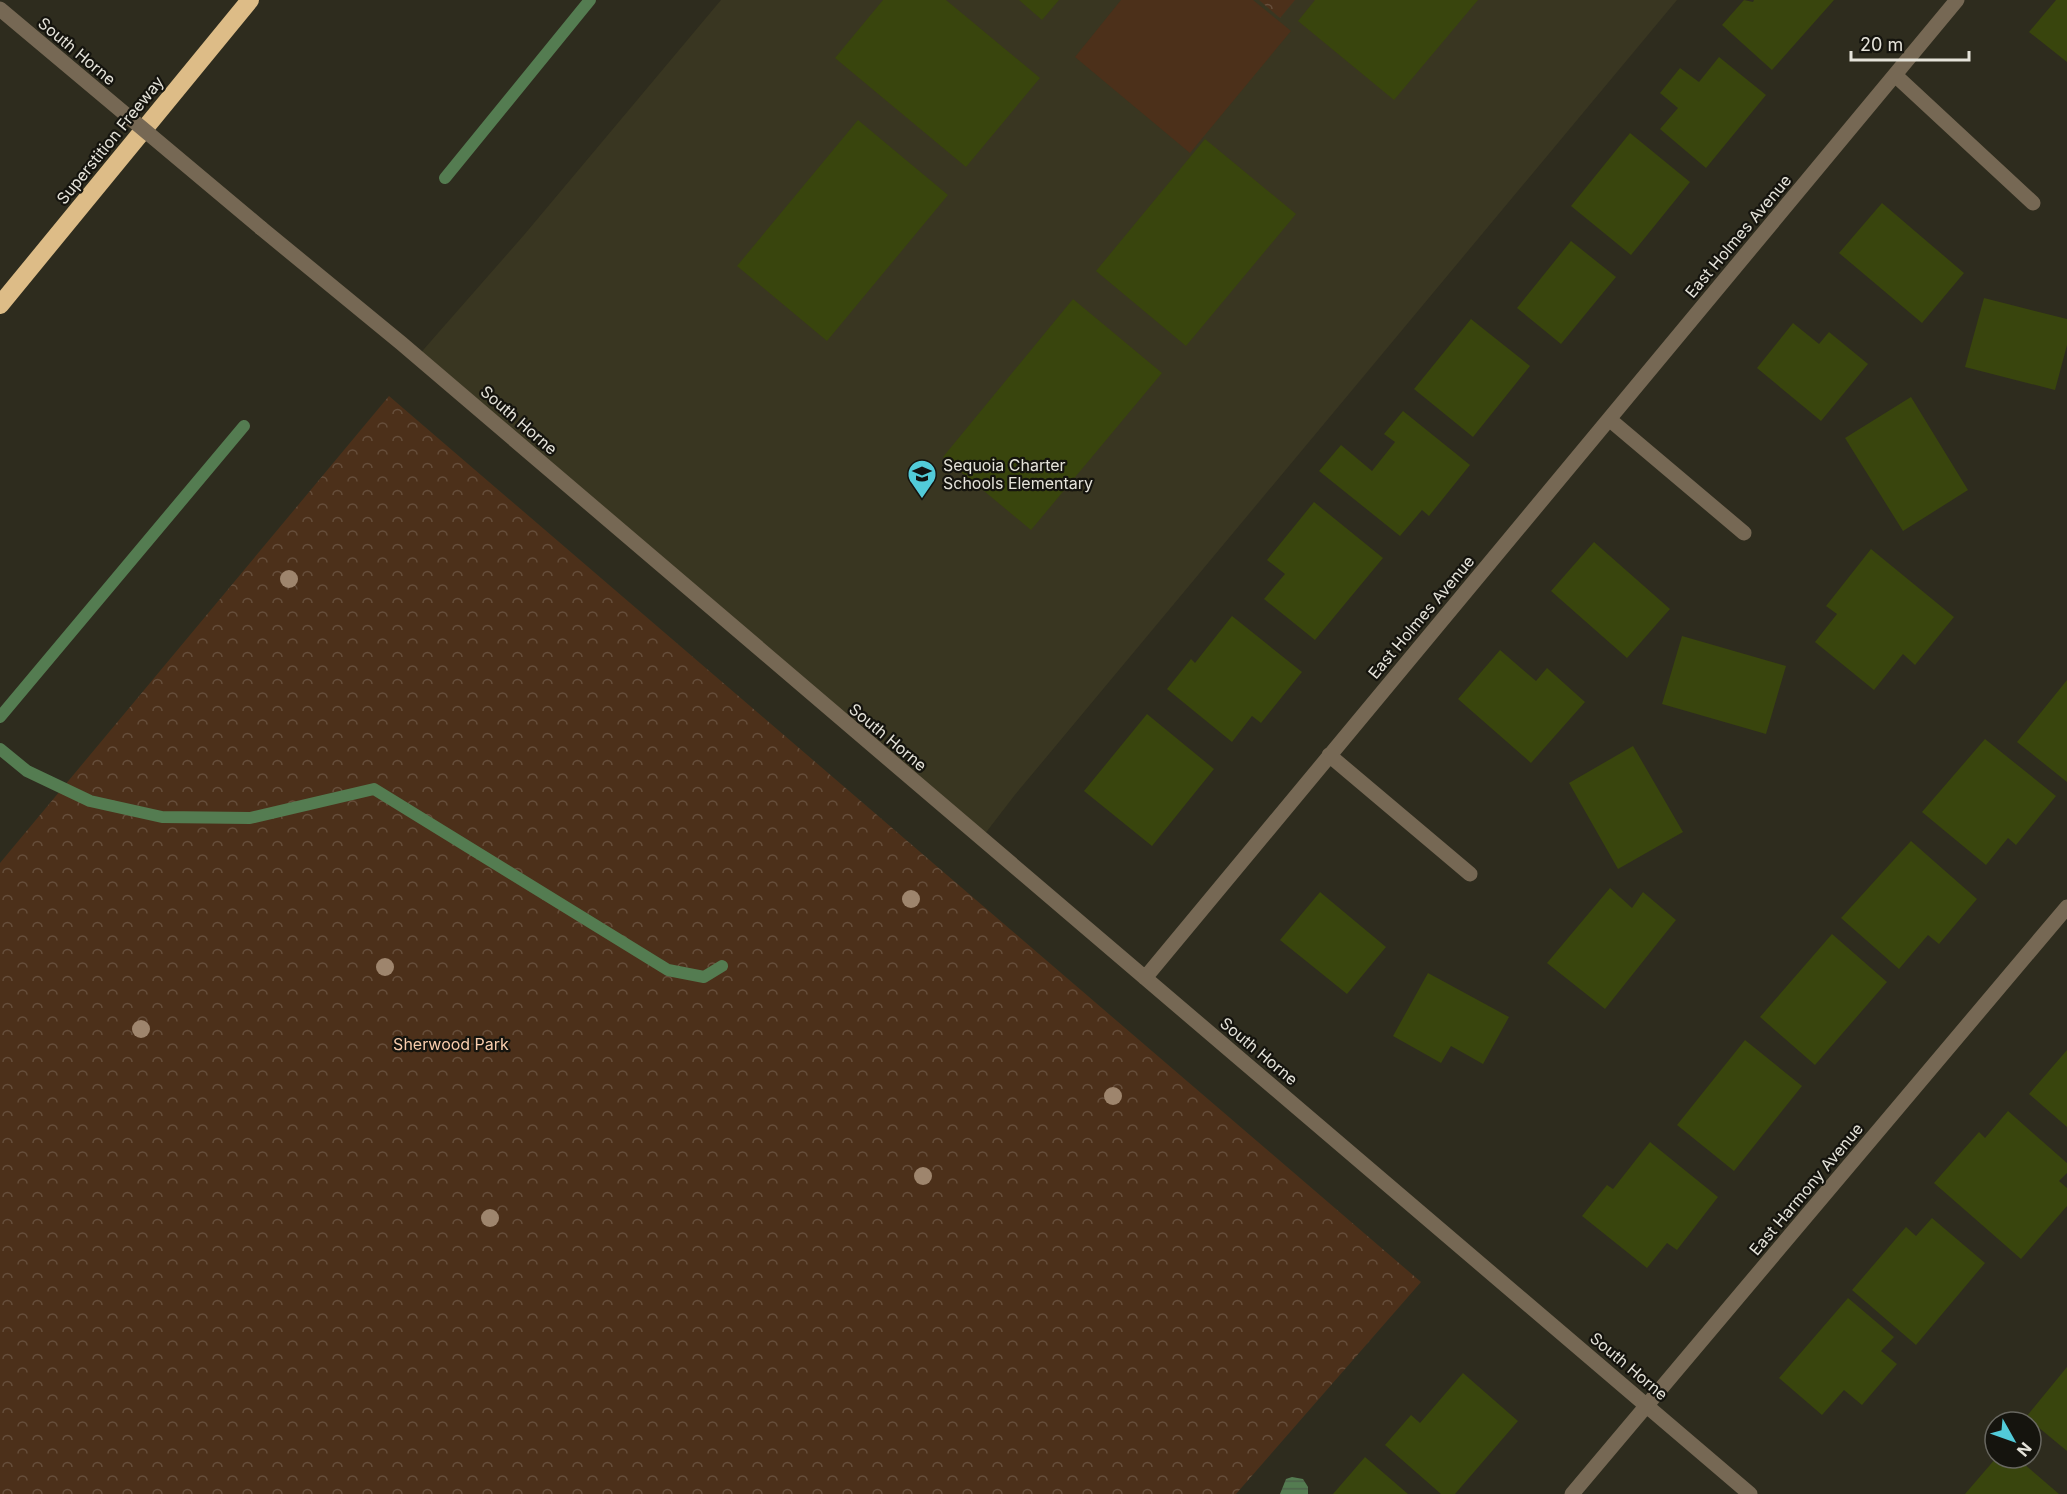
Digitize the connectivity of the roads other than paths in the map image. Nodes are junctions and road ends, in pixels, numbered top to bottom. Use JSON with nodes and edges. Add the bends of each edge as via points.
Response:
{"nodes":[{"id":1,"x":250,"y":0,"type":"edge"},
{"id":2,"x":1958,"y":0,"type":"edge"},
{"id":3,"x":0,"y":9,"type":"edge"},
{"id":4,"x":1895,"y":75,"type":"junction"},
{"id":5,"x":2033,"y":203,"type":"dead end"},
{"id":6,"x":0,"y":305,"type":"edge"},
{"id":7,"x":1609,"y":419,"type":"junction"},
{"id":8,"x":1744,"y":532,"type":"dead end"},
{"id":9,"x":1329,"y":755,"type":"junction"},
{"id":10,"x":1470,"y":874,"type":"dead end"},
{"id":11,"x":2067,"y":907,"type":"edge"},
{"id":12,"x":1144,"y":978,"type":"junction"},
{"id":13,"x":1647,"y":1404,"type":"junction"},
{"id":14,"x":1572,"y":1494,"type":"edge"},
{"id":15,"x":1750,"y":1494,"type":"edge"}],
"edges":[{"from":1,"to":6,"type":"highway","name":"Superstition Freeway"},
{"from":2,"to":4,"type":"street","name":"East Holmes Avenue"},
{"from":3,"to":12,"type":"street","name":"South Horne","bridge":true,"via":[[401,343]]},
{"from":4,"to":5,"type":"street"},
{"from":4,"to":7,"type":"street","name":"East Holmes Avenue"},
{"from":7,"to":8,"type":"street"},
{"from":7,"to":9,"type":"street","name":"East Holmes Avenue"},
{"from":9,"to":10,"type":"street"},
{"from":9,"to":12,"type":"street","name":"East Holmes Avenue"},
{"from":11,"to":13,"type":"street","name":"East Harmony Avenue"},
{"from":12,"to":13,"type":"street","name":"South Horne"},
{"from":13,"to":14,"type":"street","name":"East Harmony Avenue"},
{"from":13,"to":15,"type":"street","name":"South Horne"}]}
